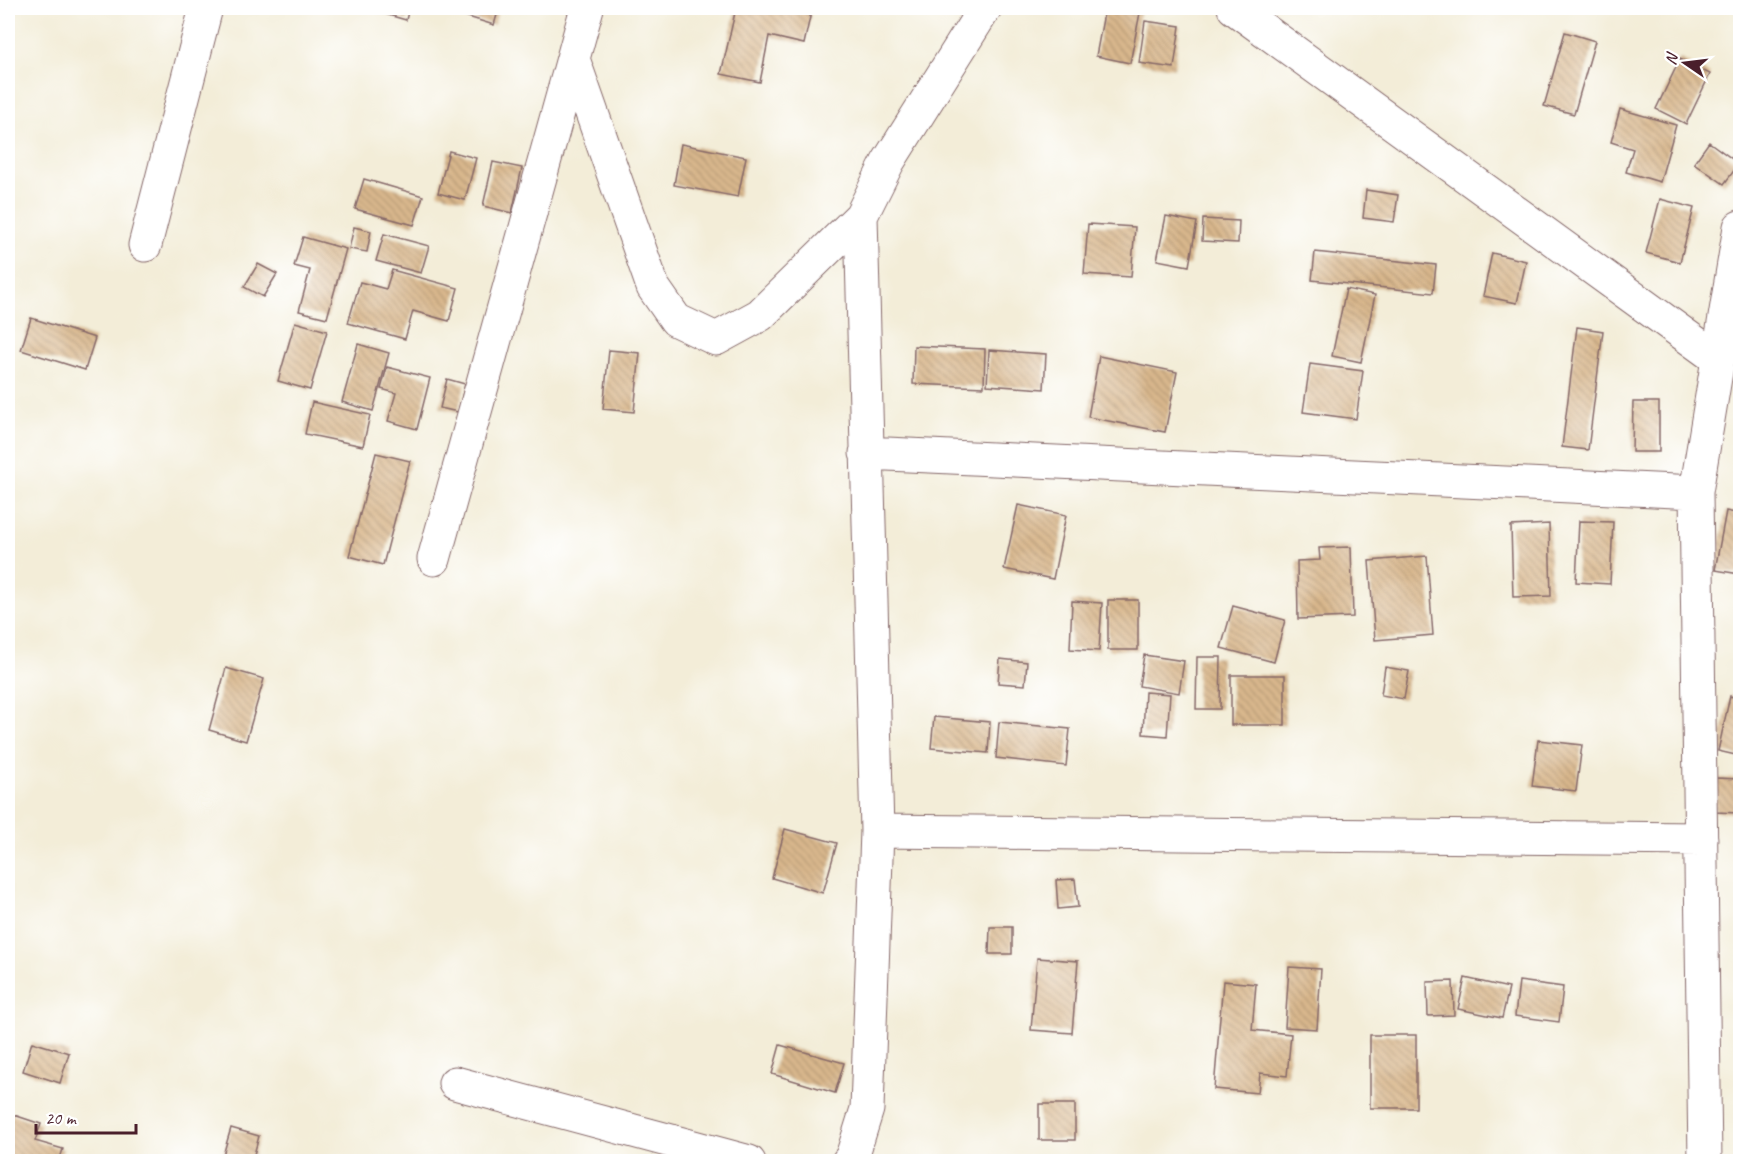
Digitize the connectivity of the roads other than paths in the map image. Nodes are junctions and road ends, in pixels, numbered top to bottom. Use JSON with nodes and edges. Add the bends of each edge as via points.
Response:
{"nodes":[{"id":1,"x":206,"y":8,"type":"edge"},
{"id":2,"x":587,"y":8,"type":"edge"},
{"id":3,"x":985,"y":8,"type":"edge"},
{"id":4,"x":1234,"y":8,"type":"edge"},
{"id":5,"x":573,"y":59,"type":"junction"},
{"id":6,"x":861,"y":216,"type":"junction"},
{"id":7,"x":1740,"y":227,"type":"edge"},
{"id":8,"x":145,"y":245,"type":"dead end"},
{"id":9,"x":1734,"y":293,"type":"edge"},
{"id":10,"x":1718,"y":359,"type":"junction"},
{"id":11,"x":867,"y":453,"type":"junction"},
{"id":12,"x":1696,"y":492,"type":"junction"},
{"id":13,"x":434,"y":559,"type":"dead end"},
{"id":14,"x":876,"y":831,"type":"junction"},
{"id":15,"x":1701,"y":839,"type":"junction"},
{"id":16,"x":455,"y":1083,"type":"dead end"},
{"id":17,"x":749,"y":1161,"type":"edge"},
{"id":18,"x":848,"y":1161,"type":"edge"},
{"id":19,"x":1705,"y":1161,"type":"edge"}],
"edges":[{"from":1,"to":8,"type":"street"},
{"from":2,"to":5,"type":"street"},
{"from":3,"to":6,"type":"street","via":[[888,162]]},
{"from":4,"to":10,"type":"street"},
{"from":5,"to":6,"type":"street","via":[[653,287],[676,320],[716,339],[760,315]]},
{"from":5,"to":13,"type":"street"},
{"from":6,"to":11,"type":"street"},
{"from":7,"to":9,"type":"street"},
{"from":9,"to":10,"type":"street"},
{"from":10,"to":12,"type":"street"},
{"from":11,"to":12,"type":"street"},
{"from":11,"to":14,"type":"street"},
{"from":12,"to":15,"type":"street"},
{"from":14,"to":15,"type":"street"},
{"from":14,"to":18,"type":"street","via":[[867,1109]]},
{"from":15,"to":19,"type":"street"},
{"from":16,"to":17,"type":"street"}]}
